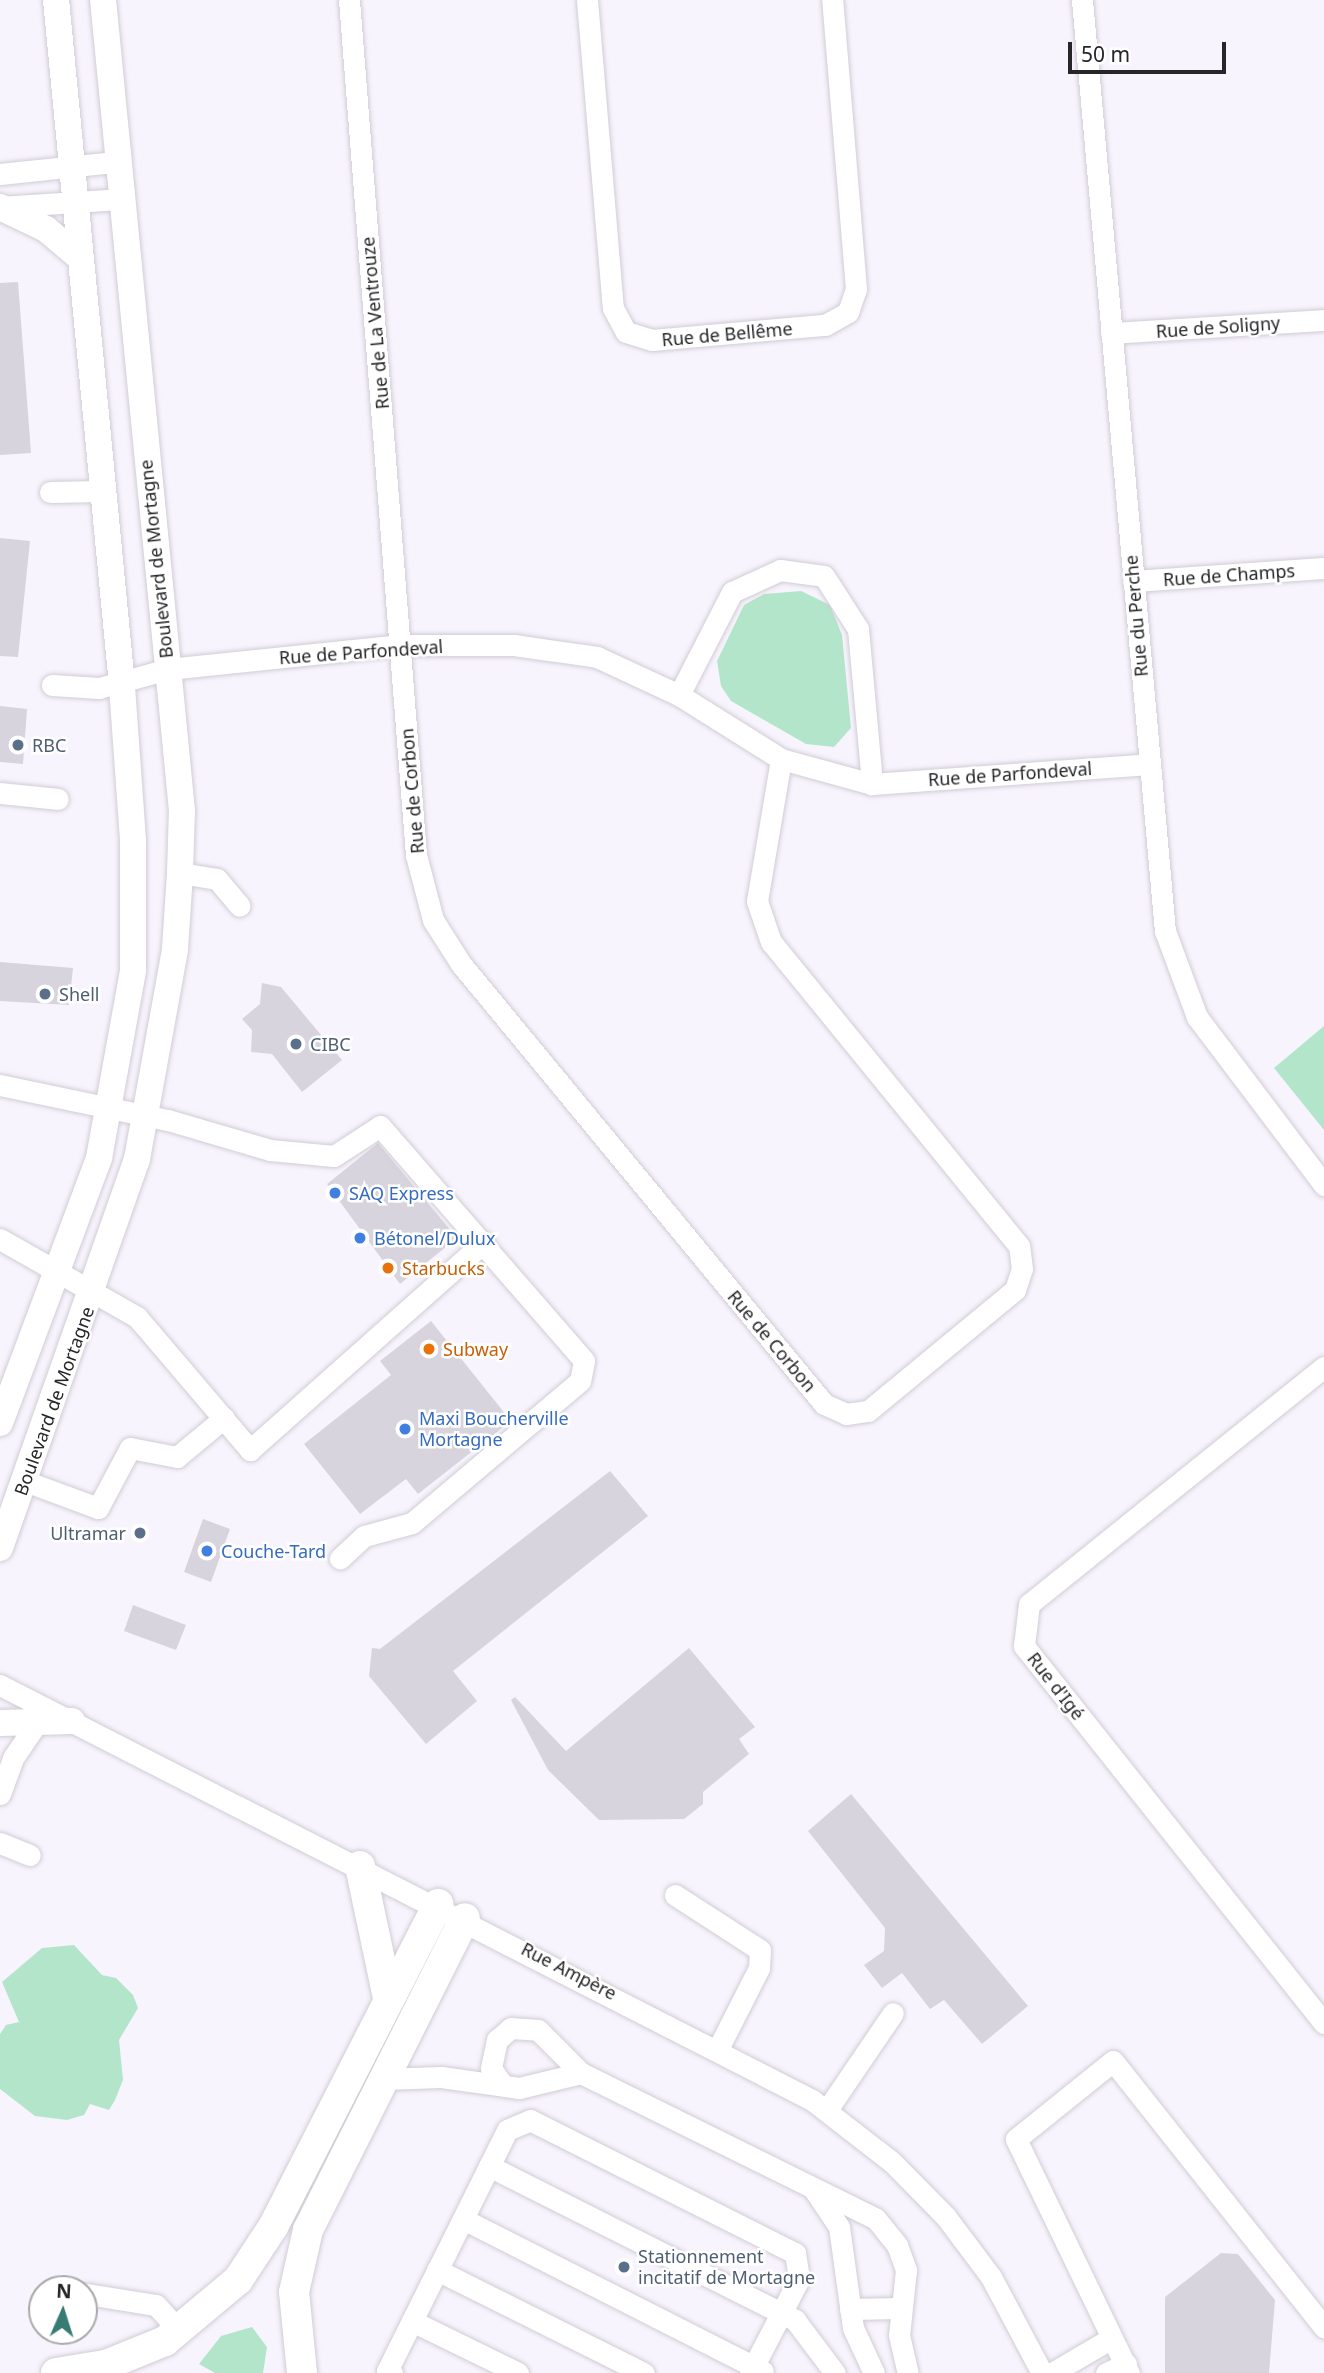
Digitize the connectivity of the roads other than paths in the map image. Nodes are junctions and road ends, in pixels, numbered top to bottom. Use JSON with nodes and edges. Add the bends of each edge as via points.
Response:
{"nodes":[{"id":1,"x":56,"y":0,"type":"edge"},
{"id":2,"x":103,"y":0,"type":"edge"},
{"id":3,"x":349,"y":0,"type":"edge"},
{"id":4,"x":587,"y":0,"type":"edge"},
{"id":5,"x":831,"y":0,"type":"edge"},
{"id":6,"x":1082,"y":0,"type":"edge"},
{"id":7,"x":115,"y":162,"type":"junction"},
{"id":8,"x":70,"y":168,"type":"junction"},
{"id":9,"x":0,"y":174,"type":"edge"},
{"id":10,"x":119,"y":199,"type":"junction"},
{"id":11,"x":74,"y":202,"type":"junction"},
{"id":12,"x":0,"y":207,"type":"edge"},
{"id":13,"x":78,"y":256,"type":"junction"},
{"id":14,"x":1324,"y":320,"type":"edge"},
{"id":15,"x":1111,"y":333,"type":"junction"},
{"id":16,"x":102,"y":491,"type":"junction"},
{"id":17,"x":50,"y":492,"type":"dead end"},
{"id":18,"x":1324,"y":568,"type":"edge"},
{"id":19,"x":1133,"y":581,"type":"junction"},
{"id":20,"x":401,"y":645,"type":"junction"},
{"id":21,"x":168,"y":669,"type":"junction"},
{"id":22,"x":52,"y":685,"type":"dead end"},
{"id":23,"x":121,"y":685,"type":"junction"},
{"id":24,"x":679,"y":695,"type":"junction"},
{"id":25,"x":781,"y":759,"type":"junction"},
{"id":26,"x":1149,"y":765,"type":"junction"},
{"id":27,"x":872,"y":784,"type":"junction"},
{"id":28,"x":0,"y":793,"type":"edge"},
{"id":29,"x":58,"y":799,"type":"dead end"},
{"id":30,"x":180,"y":873,"type":"junction"},
{"id":31,"x":240,"y":906,"type":"dead end"},
{"id":32,"x":0,"y":1085,"type":"edge"},
{"id":33,"x":111,"y":1109,"type":"junction"},
{"id":34,"x":147,"y":1116,"type":"junction"},
{"id":35,"x":1324,"y":1185,"type":"edge"},
{"id":36,"x":0,"y":1239,"type":"edge"},
{"id":37,"x":484,"y":1242,"type":"junction"},
{"id":38,"x":58,"y":1276,"type":"junction"},
{"id":39,"x":93,"y":1293,"type":"junction"},
{"id":40,"x":1324,"y":1367,"type":"edge"},
{"id":41,"x":223,"y":1418,"type":"junction"},
{"id":42,"x":0,"y":1423,"type":"edge"},
{"id":43,"x":25,"y":1480,"type":"junction"},
{"id":44,"x":0,"y":1548,"type":"edge"},
{"id":45,"x":340,"y":1558,"type":"dead end"},
{"id":46,"x":0,"y":1685,"type":"edge"},
{"id":47,"x":43,"y":1715,"type":"junction"},
{"id":48,"x":72,"y":1721,"type":"joint"},
{"id":49,"x":0,"y":1723,"type":"edge"},
{"id":50,"x":0,"y":1794,"type":"edge"},
{"id":51,"x":0,"y":1843,"type":"edge"},
{"id":52,"x":30,"y":1855,"type":"dead end"},
{"id":53,"x":360,"y":1866,"type":"junction"},
{"id":54,"x":675,"y":1895,"type":"dead end"},
{"id":55,"x":438,"y":1904,"type":"junction"},
{"id":56,"x":465,"y":1918,"type":"junction"},
{"id":57,"x":388,"y":1998,"type":"junction"},
{"id":58,"x":893,"y":2013,"type":"dead end"},
{"id":59,"x":1324,"y":2023,"type":"edge"},
{"id":60,"x":719,"y":2047,"type":"junction"},
{"id":61,"x":581,"y":2073,"type":"junction"},
{"id":62,"x":383,"y":2079,"type":"junction"},
{"id":63,"x":502,"y":2084,"type":"junction"},
{"id":64,"x":827,"y":2110,"type":"junction"},
{"id":65,"x":489,"y":2166,"type":"junction"},
{"id":66,"x":815,"y":2191,"type":"junction"},
{"id":67,"x":463,"y":2219,"type":"junction"},
{"id":68,"x":437,"y":2270,"type":"junction"},
{"id":69,"x":98,"y":2296,"type":"edge"},
{"id":70,"x":901,"y":2308,"type":"junction"},
{"id":71,"x":850,"y":2309,"type":"junction"},
{"id":72,"x":782,"y":2313,"type":"junction"},
{"id":73,"x":412,"y":2321,"type":"junction"},
{"id":74,"x":1324,"y":2327,"type":"edge"},
{"id":75,"x":180,"y":2332,"type":"junction"},
{"id":76,"x":1110,"y":2339,"type":"junction"},
{"id":77,"x":1128,"y":2369,"type":"edge"},
{"id":78,"x":756,"y":2370,"type":"edge"},
{"id":79,"x":56,"y":2373,"type":"edge"},
{"id":80,"x":302,"y":2373,"type":"edge"},
{"id":81,"x":392,"y":2373,"type":"edge"},
{"id":82,"x":517,"y":2373,"type":"edge"},
{"id":83,"x":645,"y":2373,"type":"edge"},
{"id":84,"x":835,"y":2373,"type":"edge"},
{"id":85,"x":874,"y":2373,"type":"edge"},
{"id":86,"x":908,"y":2373,"type":"edge"},
{"id":87,"x":1042,"y":2373,"type":"edge"},
{"id":88,"x":1052,"y":2373,"type":"edge"},
{"id":89,"x":1106,"y":2373,"type":"edge"}],
"edges":[{"from":1,"to":8,"type":"main road"},
{"from":2,"to":7,"type":"main road","name":"Boulevard de Mortagne"},
{"from":3,"to":20,"type":"street","name":"Rue de La Ventrouze"},
{"from":4,"to":5,"type":"street","name":"Rue de Bellême","via":[[613,308],[626,332],[652,340],[825,325],[848,312],[856,289]]},
{"from":6,"to":15,"type":"street","name":"Rue du Perche"},
{"from":7,"to":8,"type":"street"},
{"from":7,"to":10,"type":"main road","name":"Boulevard de Mortagne"},
{"from":8,"to":9,"type":"street"},
{"from":8,"to":11,"type":"main road"},
{"from":10,"to":11,"type":"street"},
{"from":10,"to":21,"type":"main road","name":"Boulevard de Mortagne"},
{"from":11,"to":12,"type":"street"},
{"from":11,"to":13,"type":"main road"},
{"from":12,"to":13,"type":"main road","via":[[46,229]]},
{"from":13,"to":16,"type":"main road"},
{"from":14,"to":15,"type":"street","name":"Rue de Soligny"},
{"from":15,"to":19,"type":"street","name":"Rue du Perche"},
{"from":16,"to":17,"type":"street"},
{"from":16,"to":23,"type":"main road"},
{"from":18,"to":19,"type":"street","name":"Rue de Champs"},
{"from":19,"to":26,"type":"street","name":"Rue du Perche"},
{"from":20,"to":21,"type":"street","name":"Rue de Parfondeval"},
{"from":20,"to":24,"type":"street","name":"Rue de Parfondeval","via":[[514,645],[597,657]]},
{"from":20,"to":25,"type":"street","name":"Rue de Corbon","via":[[416,855],[433,920],[470,975],[824,1405],[846,1414],[868,1411],[1015,1290],[1022,1269],[1019,1246],[771,942],[757,901]]},
{"from":21,"to":23,"type":"street","name":"Rue de Parfondeval"},
{"from":21,"to":30,"type":"main road","name":"Boulevard de Mortagne","via":[[182,811]]},
{"from":22,"to":23,"type":"street","name":"Rue de Parfondeval"},
{"from":23,"to":33,"type":"main road","via":[[133,840],[133,970]]},
{"from":24,"to":25,"type":"street","name":"Rue de Parfondeval"},
{"from":24,"to":27,"type":"street","via":[[732,592],[780,570],[824,576],[858,629]]},
{"from":25,"to":27,"type":"street","name":"Rue de Parfondeval"},
{"from":26,"to":27,"type":"street","name":"Rue de Parfondeval"},
{"from":26,"to":35,"type":"street","name":"Rue du Perche","via":[[1166,931],[1197,1017]]},
{"from":28,"to":29,"type":"street"},
{"from":30,"to":31,"type":"street","via":[[217,879]]},
{"from":30,"to":34,"type":"main road","name":"Boulevard de Mortagne","via":[[175,949]]},
{"from":32,"to":33,"type":"street"},
{"from":33,"to":34,"type":"street"},
{"from":33,"to":38,"type":"main road"},
{"from":34,"to":37,"type":"street","via":[[270,1150],[326,1156],[380,1126]]},
{"from":34,"to":39,"type":"main road","name":"Boulevard de Mortagne"},
{"from":36,"to":38,"type":"street","name":"Boulevard de Mortagne"},
{"from":37,"to":41,"type":"street","via":[[382,1327],[341,1376],[250,1450]]},
{"from":37,"to":45,"type":"street","via":[[584,1361],[585,1375],[412,1523],[365,1536]]},
{"from":38,"to":39,"type":"street","name":"Boulevard de Mortagne"},
{"from":38,"to":42,"type":"main road"},
{"from":39,"to":41,"type":"street","via":[[137,1317]]},
{"from":39,"to":43,"type":"main road","name":"Boulevard de Mortagne"},
{"from":40,"to":59,"type":"street","name":"Rue d'Igé","via":[[1028,1604],[1024,1646]]},
{"from":41,"to":43,"type":"street","via":[[177,1457],[130,1448],[98,1508]]},
{"from":43,"to":44,"type":"main road","name":"Boulevard de Mortagne"},
{"from":46,"to":47,"type":"street"},
{"from":47,"to":48,"type":"main road"},
{"from":47,"to":49,"type":"main road"},
{"from":47,"to":50,"type":"street","via":[[13,1758]]},
{"from":48,"to":53,"type":"street","name":"Rue Ampère"},
{"from":51,"to":52,"type":"street"},
{"from":53,"to":55,"type":"street","name":"Rue Ampère"},
{"from":53,"to":57,"type":"highway"},
{"from":54,"to":60,"type":"street","via":[[760,1950],[760,1968]]},
{"from":55,"to":56,"type":"street","name":"Rue Ampère"},
{"from":55,"to":57,"type":"highway"},
{"from":56,"to":60,"type":"street","name":"Rue Ampère"},
{"from":56,"to":62,"type":"highway"},
{"from":57,"to":75,"type":"highway","via":[[260,2249],[227,2293]]},
{"from":58,"to":64,"type":"street"},
{"from":60,"to":64,"type":"street","name":"Rue Ampère"},
{"from":61,"to":63,"type":"street","via":[[529,2088]]},
{"from":61,"to":63,"type":"street","via":[[548,2037],[519,2026],[503,2033],[493,2047],[491,2068]]},
{"from":61,"to":66,"type":"street"},
{"from":62,"to":63,"type":"street","via":[[441,2077]]},
{"from":62,"to":80,"type":"highway","via":[[303,2245],[294,2310]]},
{"from":64,"to":87,"type":"street","name":"Rue Ampère","via":[[892,2162],[955,2227],[990,2277]]},
{"from":65,"to":67,"type":"street"},
{"from":65,"to":72,"type":"street"},
{"from":65,"to":72,"type":"street","via":[[507,2130],[530,2120],[791,2249],[800,2262],[799,2279]]},
{"from":66,"to":70,"type":"street","via":[[860,2208],[897,2245],[906,2270]]},
{"from":66,"to":71,"type":"street","via":[[839,2227]]},
{"from":67,"to":68,"type":"street"},
{"from":67,"to":78,"type":"street"},
{"from":68,"to":73,"type":"street"},
{"from":68,"to":83,"type":"street"},
{"from":69,"to":75,"type":"street","via":[[156,2305]]},
{"from":70,"to":71,"type":"street"},
{"from":70,"to":86,"type":"street","via":[[900,2345]]},
{"from":71,"to":85,"type":"street","via":[[858,2345]]},
{"from":72,"to":78,"type":"street"},
{"from":72,"to":84,"type":"street","via":[[807,2331]]},
{"from":73,"to":81,"type":"street","via":[[387,2371]]},
{"from":73,"to":82,"type":"street"},
{"from":74,"to":76,"type":"street","via":[[1113,2062],[1016,2140]]},
{"from":75,"to":79,"type":"highway","via":[[122,2360]]},
{"from":76,"to":77,"type":"street"},
{"from":76,"to":88,"type":"street"},
{"from":77,"to":89,"type":"street"}]}
